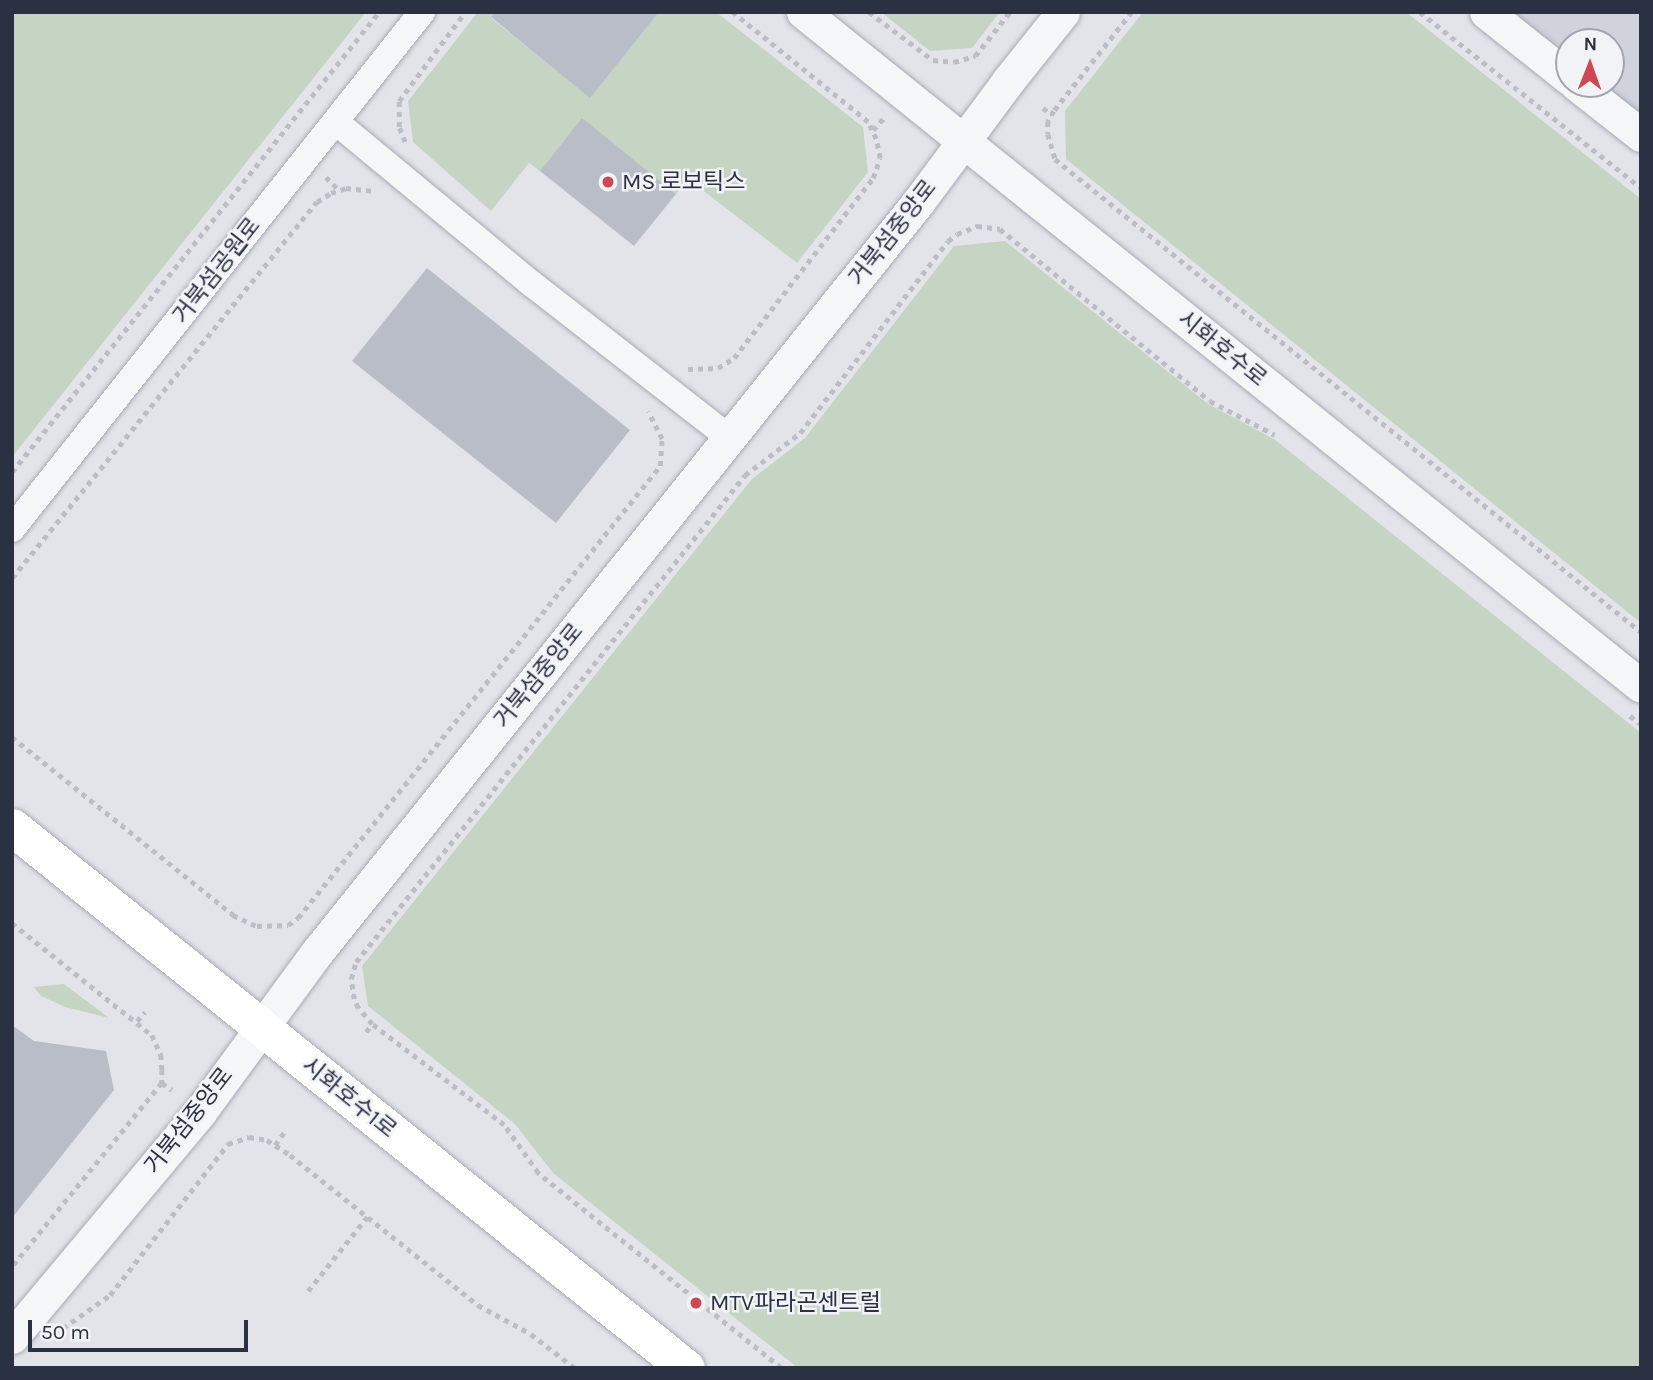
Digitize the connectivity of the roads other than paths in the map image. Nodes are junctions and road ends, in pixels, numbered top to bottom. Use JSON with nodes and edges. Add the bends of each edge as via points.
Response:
{"nodes":[{"id":1,"x":422,"y":12,"type":"edge"},
{"id":2,"x":803,"y":12,"type":"edge"},
{"id":3,"x":1063,"y":12,"type":"edge"},
{"id":4,"x":1486,"y":12,"type":"edge"},
{"id":5,"x":1555,"y":67,"type":"edge"},
{"id":6,"x":1594,"y":98,"type":"edge"},
{"id":7,"x":336,"y":122,"type":"junction"},
{"id":8,"x":1641,"y":135,"type":"edge"},
{"id":9,"x":965,"y":139,"type":"junction"},
{"id":10,"x":730,"y":438,"type":"junction"},
{"id":11,"x":12,"y":529,"type":"edge"},
{"id":12,"x":1630,"y":696,"type":"edge"},
{"id":13,"x":12,"y":827,"type":"edge"},
{"id":14,"x":260,"y":1027,"type":"junction"},
{"id":15,"x":12,"y":1337,"type":"edge"},
{"id":16,"x":686,"y":1368,"type":"edge"}],
"edges":[{"from":1,"to":7,"type":"street","name":"거북섬공원로"},
{"from":2,"to":9,"type":"street","name":"시화호수로"},
{"from":3,"to":9,"type":"street","name":"거북섬중앙로"},
{"from":4,"to":5,"type":"street"},
{"from":6,"to":8,"type":"street"},
{"from":7,"to":10,"type":"street","via":[[532,284]]},
{"from":7,"to":11,"type":"street","name":"거북섬공원로"},
{"from":9,"to":10,"type":"street","name":"거북섬중앙로"},
{"from":9,"to":12,"type":"street","name":"시화호수로"},
{"from":10,"to":14,"type":"street","name":"거북섬중앙로"},
{"from":13,"to":14,"type":"main road","name":"시화호수1로"},
{"from":14,"to":15,"type":"street","name":"거북섬중앙로","via":[[200,1112]]},
{"from":14,"to":16,"type":"main road","name":"시화호수1로"}]}
